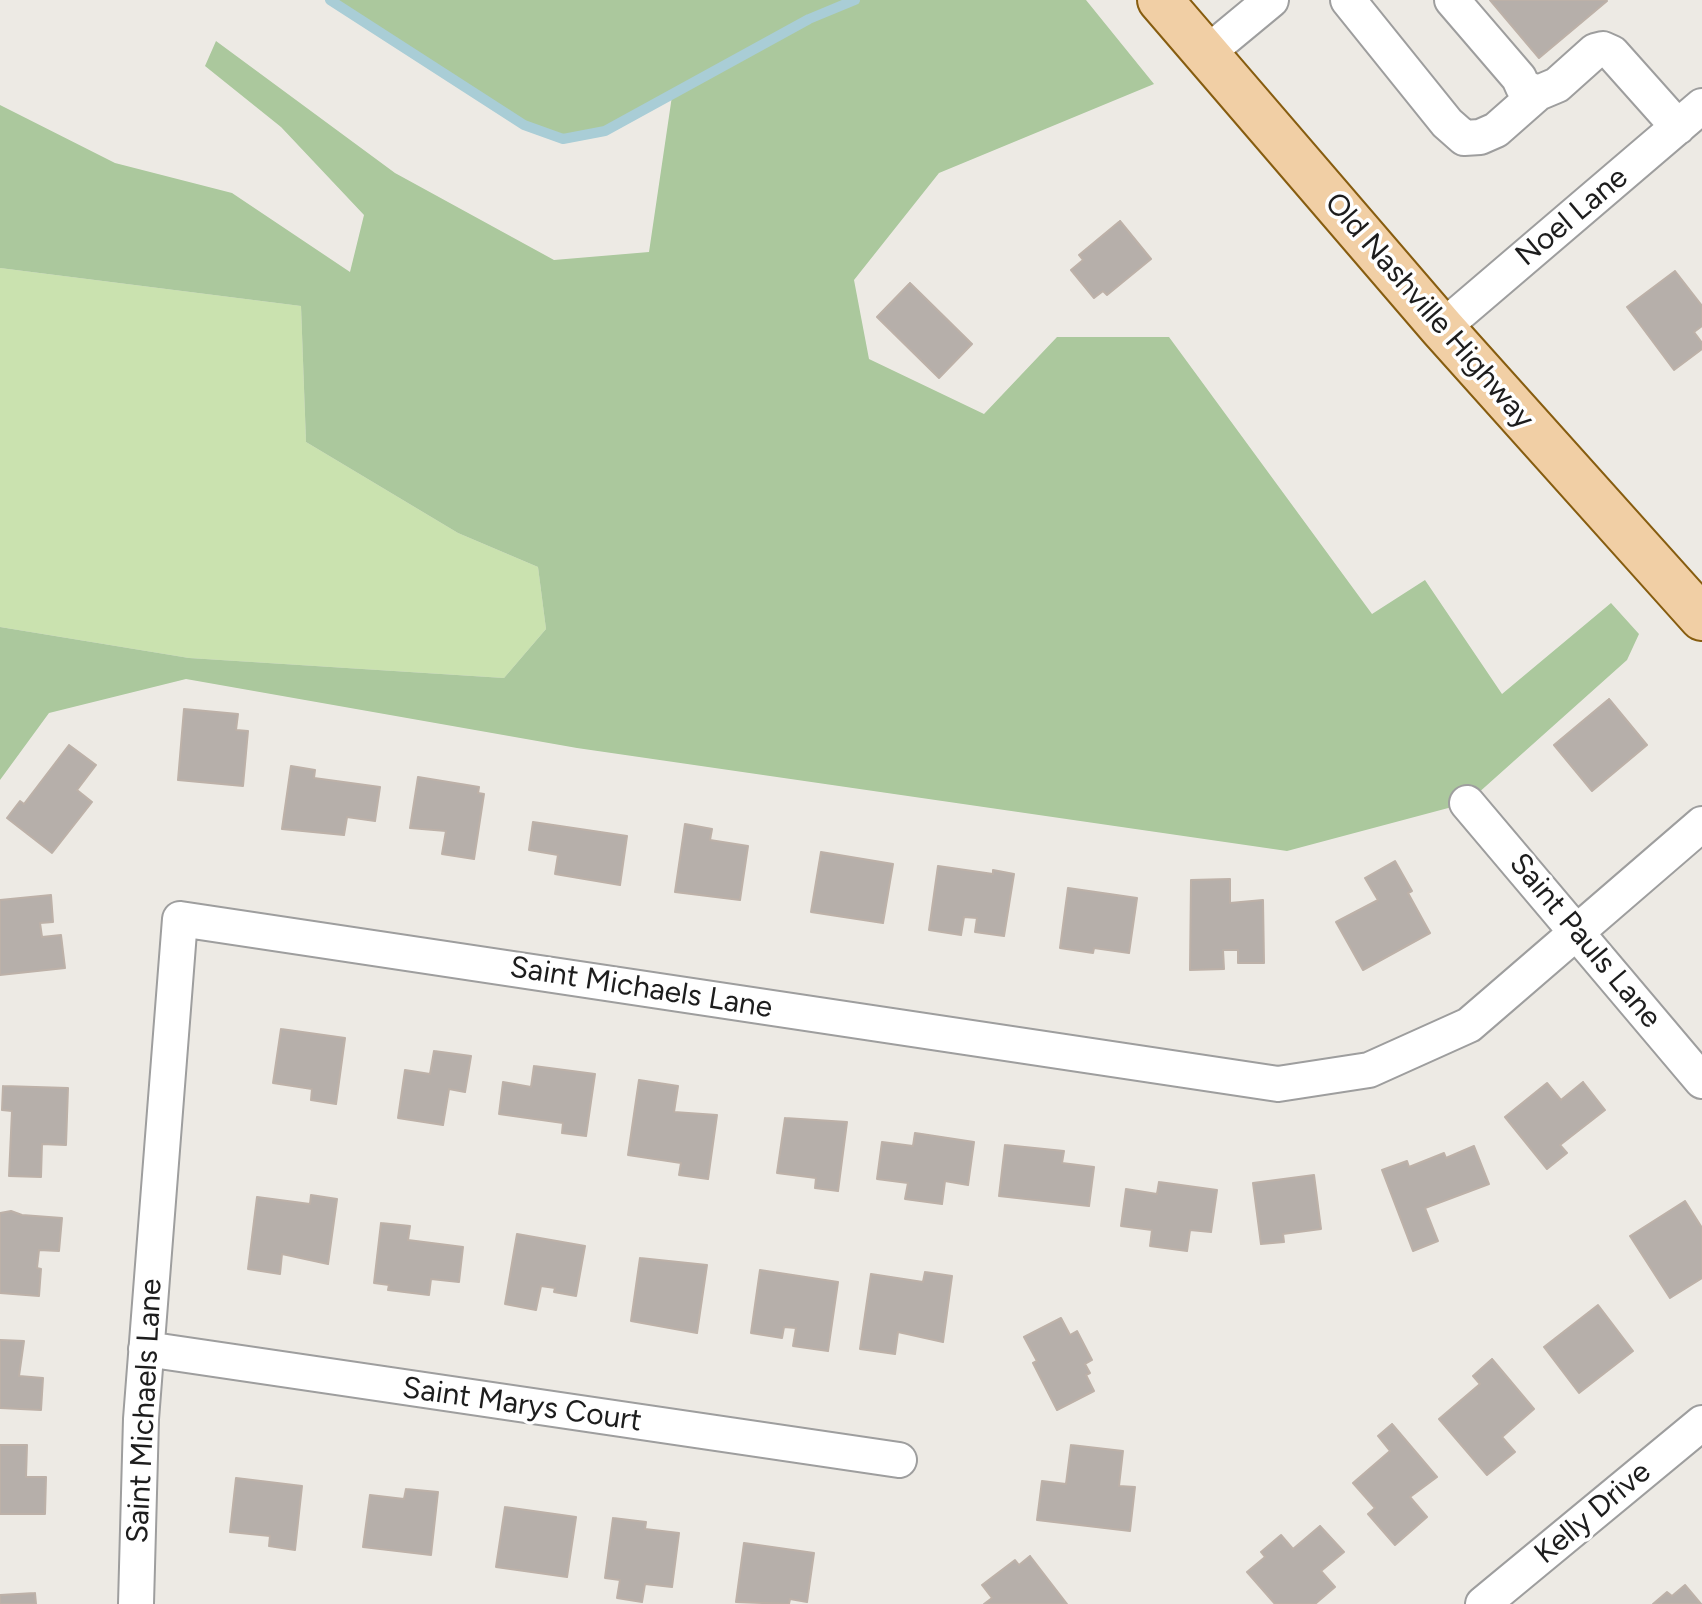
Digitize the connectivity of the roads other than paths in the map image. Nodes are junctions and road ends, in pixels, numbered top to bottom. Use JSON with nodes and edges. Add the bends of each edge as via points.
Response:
{"nodes":[{"id":1,"x":1160,"y":0,"type":"edge"},
{"id":2,"x":1271,"y":0,"type":"edge"},
{"id":3,"x":1348,"y":0,"type":"edge"},
{"id":4,"x":1452,"y":0,"type":"edge"},
{"id":5,"x":1207,"y":53,"type":"junction"},
{"id":6,"x":1538,"y":93,"type":"junction"},
{"id":7,"x":1690,"y":116,"type":"edge"},
{"id":8,"x":1442,"y":328,"type":"junction"},
{"id":9,"x":1702,"y":618,"type":"edge"},
{"id":10,"x":1467,"y":803,"type":"dead end"},
{"id":11,"x":1702,"y":824,"type":"edge"},
{"id":12,"x":1577,"y":931,"type":"junction"},
{"id":13,"x":1702,"y":1081,"type":"edge"},
{"id":14,"x":146,"y":1349,"type":"junction"},
{"id":15,"x":1702,"y":1423,"type":"edge"},
{"id":16,"x":899,"y":1460,"type":"dead end"},
{"id":17,"x":136,"y":1604,"type":"edge"},
{"id":18,"x":1483,"y":1604,"type":"edge"}],
"edges":[{"from":1,"to":5,"type":"main road","name":"Old Nashville Highway"},
{"from":2,"to":5,"type":"street"},
{"from":3,"to":6,"type":"street","via":[[1464,138],[1496,130]]},
{"from":4,"to":6,"type":"street","via":[[1523,87]]},
{"from":5,"to":8,"type":"main road","name":"Old Nashville Highway"},
{"from":6,"to":7,"type":"street","via":[[1557,85],[1603,49]]},
{"from":7,"to":8,"type":"street","name":"Noel Lane"},
{"from":8,"to":9,"type":"main road","name":"Old Nashville Highway"},
{"from":10,"to":12,"type":"street","name":"Saint Pauls Lane"},
{"from":11,"to":12,"type":"street","name":"Saint Michaels Lane"},
{"from":12,"to":13,"type":"street","name":"Saint Pauls Lane"},
{"from":12,"to":14,"type":"street","name":"Saint Michaels Lane","via":[[1469,1025],[1369,1070],[1278,1084],[180,919]]},
{"from":14,"to":16,"type":"street","name":"Saint Marys Court"},
{"from":14,"to":17,"type":"street","name":"Saint Michaels Lane"},
{"from":15,"to":18,"type":"street","name":"Kelly Drive"}]}
